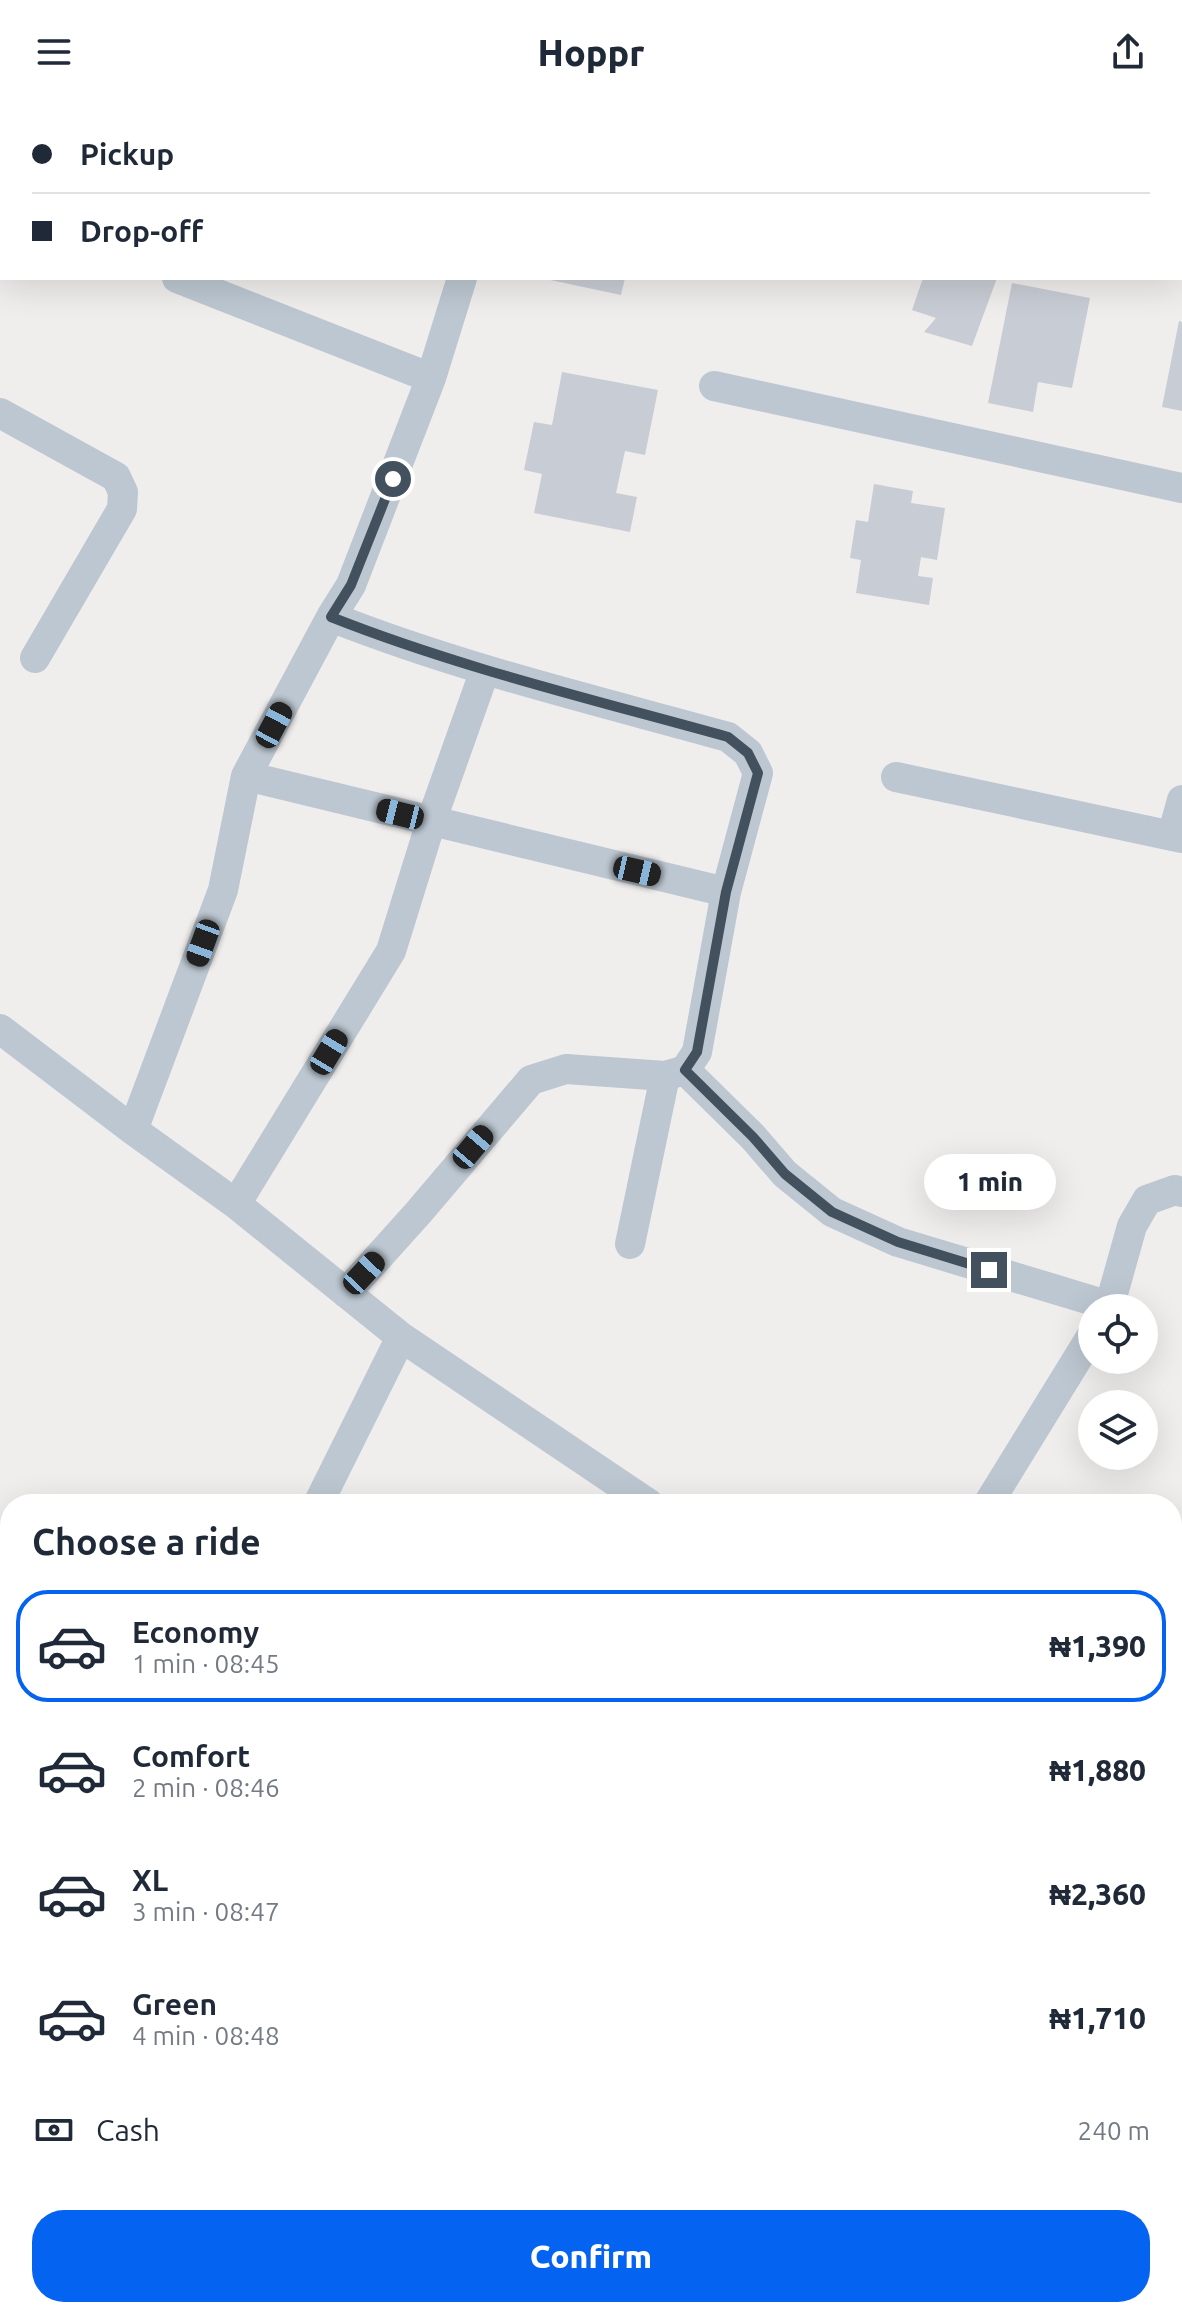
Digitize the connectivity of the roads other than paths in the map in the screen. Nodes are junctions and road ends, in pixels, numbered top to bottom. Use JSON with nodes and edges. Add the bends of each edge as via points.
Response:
{"nodes":[{"id":1,"x":182,"y":280,"type":"edge"},
{"id":2,"x":461,"y":280,"type":"edge"},
{"id":3,"x":431,"y":378,"type":"junction"},
{"id":4,"x":714,"y":386,"type":"dead end"},
{"id":5,"x":0,"y":413,"type":"edge"},
{"id":6,"x":1182,"y":488,"type":"edge"},
{"id":7,"x":331,"y":617,"type":"junction"},
{"id":8,"x":35,"y":658,"type":"dead end"},
{"id":9,"x":485,"y":670,"type":"junction"},
{"id":10,"x":246,"y":776,"type":"junction"},
{"id":11,"x":896,"y":777,"type":"dead end"},
{"id":12,"x":1182,"y":800,"type":"edge"},
{"id":13,"x":431,"y":822,"type":"junction"},
{"id":14,"x":1177,"y":837,"type":"edge"},
{"id":15,"x":726,"y":892,"type":"junction"},
{"id":16,"x":0,"y":1029,"type":"edge"},
{"id":17,"x":675,"y":1073,"type":"junction"},
{"id":18,"x":133,"y":1130,"type":"junction"},
{"id":19,"x":1182,"y":1192,"type":"edge"},
{"id":20,"x":236,"y":1204,"type":"junction"},
{"id":21,"x":630,"y":1244,"type":"dead end"},
{"id":22,"x":346,"y":1293,"type":"junction"},
{"id":23,"x":1113,"y":1294,"type":"edge"},
{"id":24,"x":1078,"y":1297,"type":"edge"},
{"id":25,"x":401,"y":1337,"type":"junction"},
{"id":26,"x":1078,"y":1358,"type":"edge"},
{"id":27,"x":323,"y":1494,"type":"edge"},
{"id":28,"x":634,"y":1494,"type":"edge"},
{"id":29,"x":994,"y":1494,"type":"edge"}],
"edges":[{"from":1,"to":3,"type":"street"},
{"from":2,"to":3,"type":"street"},
{"from":3,"to":7,"type":"street","via":[[351,585]]},
{"from":4,"to":6,"type":"street"},
{"from":5,"to":8,"type":"street","via":[[116,477],[123,492],[122,509]]},
{"from":7,"to":9,"type":"street"},
{"from":7,"to":10,"type":"street"},
{"from":9,"to":13,"type":"street"},
{"from":9,"to":15,"type":"street","via":[[728,737],[748,753],[758,773]]},
{"from":10,"to":13,"type":"street"},
{"from":10,"to":18,"type":"street","via":[[223,890]]},
{"from":11,"to":14,"type":"street"},
{"from":12,"to":14,"type":"street"},
{"from":13,"to":15,"type":"street"},
{"from":13,"to":20,"type":"street","via":[[391,951]]},
{"from":15,"to":17,"type":"street","via":[[697,1052]]},
{"from":16,"to":18,"type":"street"},
{"from":17,"to":21,"type":"street"},
{"from":17,"to":22,"type":"street","via":[[566,1069],[531,1080]]},
{"from":17,"to":24,"type":"street","via":[[832,1212],[898,1242]]},
{"from":18,"to":20,"type":"street"},
{"from":19,"to":23,"type":"street","via":[[1147,1200],[1132,1226]]},
{"from":20,"to":22,"type":"street"},
{"from":22,"to":25,"type":"street"},
{"from":25,"to":27,"type":"street"},
{"from":25,"to":28,"type":"street"},
{"from":26,"to":29,"type":"street"}]}
